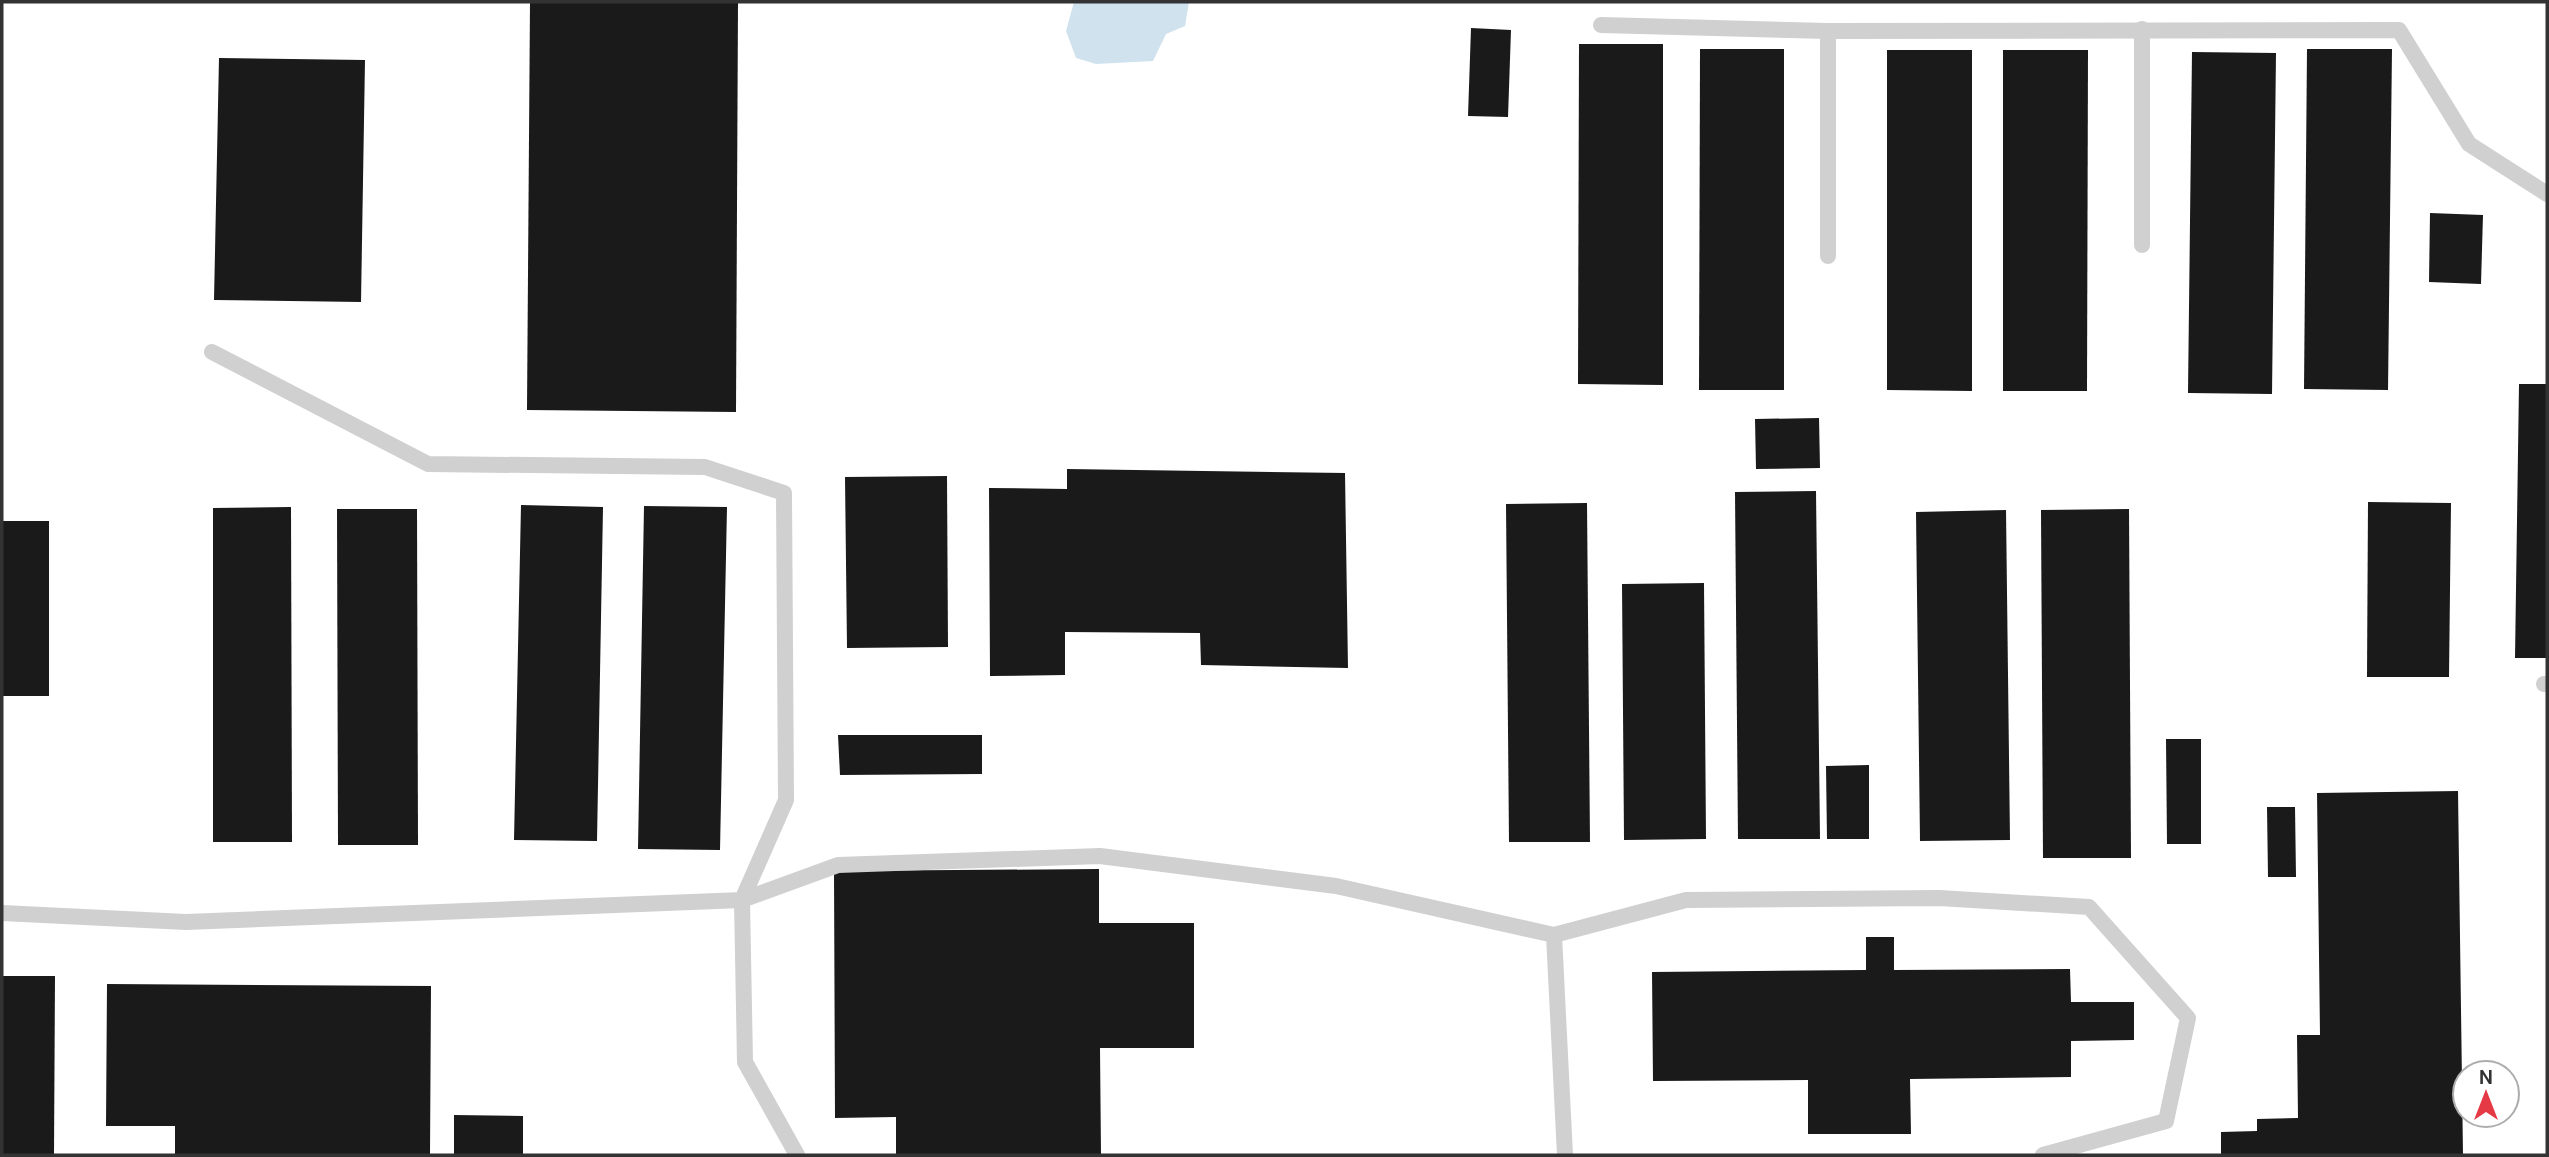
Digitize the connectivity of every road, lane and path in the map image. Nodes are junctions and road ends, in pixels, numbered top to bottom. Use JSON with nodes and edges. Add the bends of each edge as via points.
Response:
{"nodes":[{"id":1,"x":1601,"y":25,"type":"dead end"},
{"id":2,"x":2142,"y":29,"type":"junction"},
{"id":3,"x":1828,"y":31,"type":"junction"},
{"id":4,"x":2547,"y":194,"type":"edge"},
{"id":5,"x":2142,"y":245,"type":"dead end"},
{"id":6,"x":1828,"y":256,"type":"dead end"},
{"id":7,"x":212,"y":352,"type":"dead end"},
{"id":8,"x":742,"y":900,"type":"junction"},
{"id":9,"x":2,"y":912,"type":"edge"},
{"id":10,"x":1554,"y":935,"type":"junction"},
{"id":11,"x":797,"y":1155,"type":"edge"},
{"id":12,"x":1564,"y":1155,"type":"edge"},
{"id":13,"x":2043,"y":1155,"type":"edge"}],
"edges":[{"from":1,"to":3,"type":"lane"},
{"from":2,"to":3,"type":"lane"},
{"from":2,"to":4,"type":"lane","via":[[2399,30],[2469,144]]},
{"from":2,"to":5,"type":"lane"},
{"from":3,"to":6,"type":"lane"},
{"from":7,"to":8,"type":"lane","via":[[428,464],[705,467],[784,493],[786,800]]},
{"from":8,"to":9,"type":"lane","via":[[186,922]]},
{"from":8,"to":10,"type":"lane","via":[[838,865],[1100,856],[1336,886]]},
{"from":8,"to":11,"type":"lane","via":[[745,1062]]},
{"from":10,"to":12,"type":"lane"},
{"from":10,"to":13,"type":"lane","via":[[1686,900],[1939,898],[2089,907],[2188,1018],[2166,1121]]}]}
